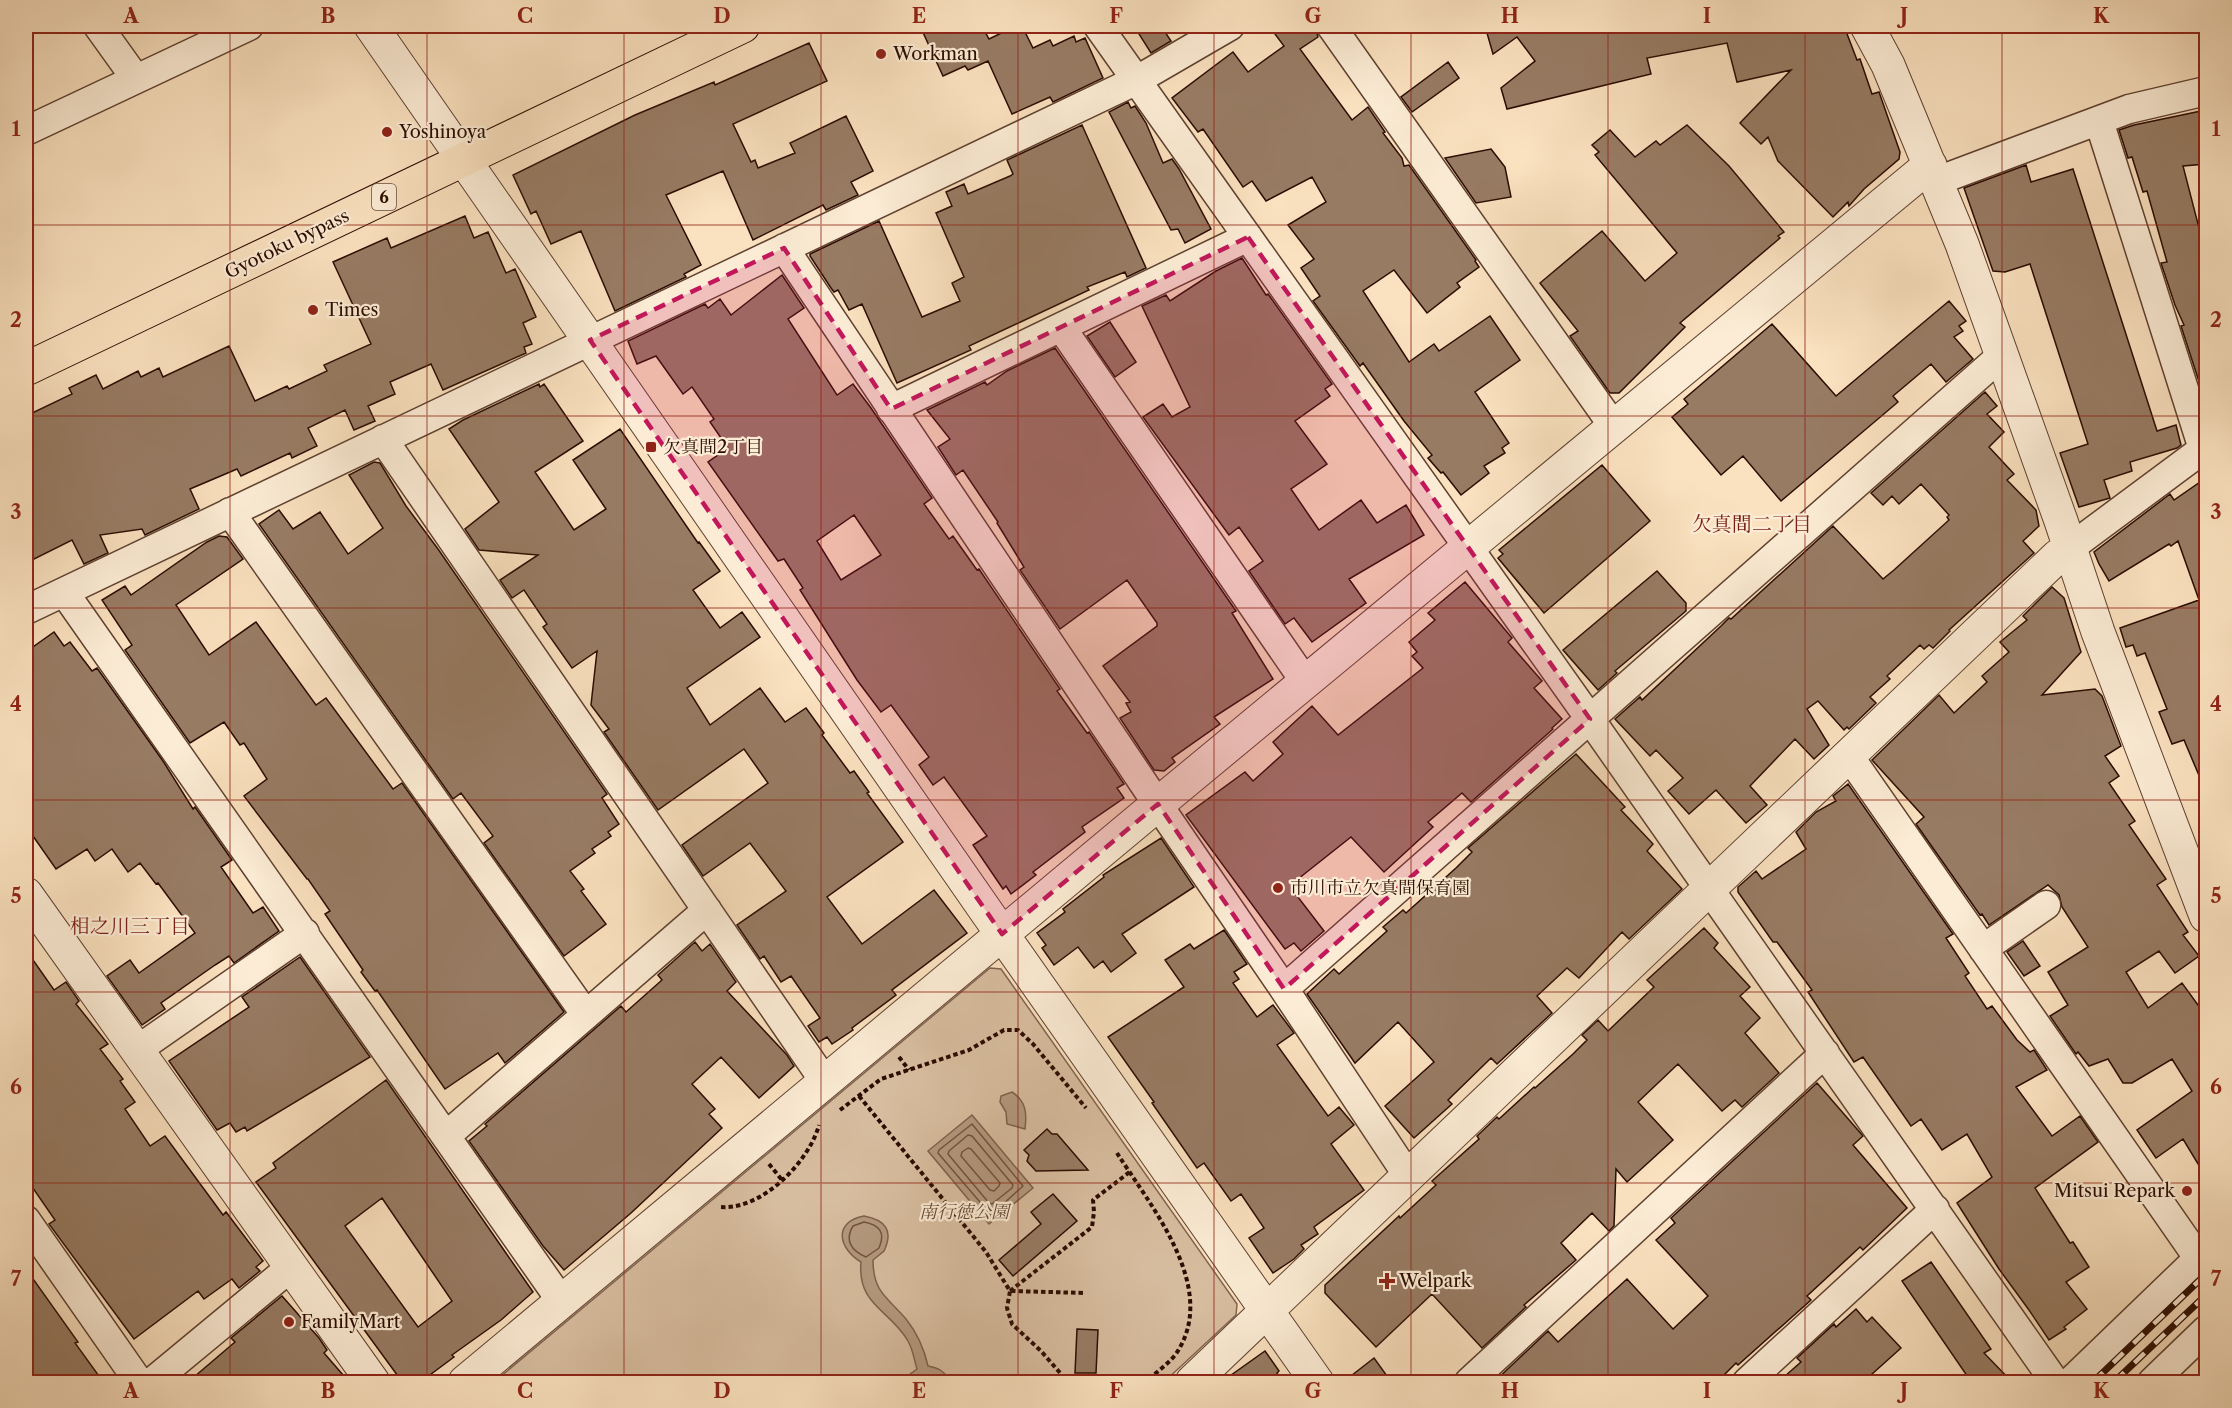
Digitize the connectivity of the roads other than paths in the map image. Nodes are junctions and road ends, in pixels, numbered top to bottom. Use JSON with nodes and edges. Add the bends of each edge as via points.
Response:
{"nodes":[{"id":1,"x":98,"y":26,"type":"edge"},
{"id":2,"x":249,"y":26,"type":"edge"},
{"id":3,"x":371,"y":26,"type":"edge"},
{"id":4,"x":743,"y":26,"type":"edge"},
{"id":5,"x":1098,"y":26,"type":"edge"},
{"id":6,"x":1230,"y":26,"type":"edge"},
{"id":7,"x":1330,"y":26,"type":"edge"},
{"id":8,"x":1867,"y":26,"type":"edge"},
{"id":9,"x":136,"y":79,"type":"junction"},
{"id":10,"x":1137,"y":80,"type":"junction"},
{"id":11,"x":2206,"y":91,"type":"edge"},
{"id":12,"x":2099,"y":121,"type":"junction"},
{"id":13,"x":26,"y":131,"type":"edge"},
{"id":14,"x":464,"y":159,"type":"junction"},
{"id":15,"x":1934,"y":173,"type":"junction"},
{"id":16,"x":1248,"y":237,"type":"junction"},
{"id":17,"x":784,"y":248,"type":"junction"},
{"id":18,"x":1061,"y":327,"type":"junction"},
{"id":19,"x":590,"y":340,"type":"junction"},
{"id":20,"x":2001,"y":356,"type":"junction"},
{"id":21,"x":26,"y":369,"type":"edge"},
{"id":22,"x":891,"y":409,"type":"junction"},
{"id":23,"x":1614,"y":427,"type":"junction"},
{"id":24,"x":383,"y":439,"type":"junction"},
{"id":25,"x":2205,"y":448,"type":"edge"},
{"id":26,"x":230,"y":512,"type":"junction"},
{"id":27,"x":1468,"y":548,"type":"junction"},
{"id":28,"x":2070,"y":548,"type":"junction"},
{"id":29,"x":64,"y":592,"type":"junction"},
{"id":30,"x":26,"y":610,"type":"edge"},
{"id":31,"x":1306,"y":683,"type":"junction"},
{"id":32,"x":1590,"y":719,"type":"junction"},
{"id":33,"x":1849,"y":756,"type":"junction"},
{"id":34,"x":1158,"y":804,"type":"junction"},
{"id":35,"x":1709,"y":890,"type":"junction"},
{"id":36,"x":26,"y":894,"type":"edge"},
{"id":37,"x":2046,"y":905,"type":"dead end"},
{"id":38,"x":707,"y":910,"type":"junction"},
{"id":39,"x":2206,"y":916,"type":"edge"},
{"id":40,"x":304,"y":933,"type":"junction"},
{"id":41,"x":1002,"y":934,"type":"junction"},
{"id":42,"x":1983,"y":949,"type":"junction"},
{"id":43,"x":1284,"y":989,"type":"junction"},
{"id":44,"x":586,"y":1015,"type":"junction"},
{"id":45,"x":136,"y":1050,"type":"junction"},
{"id":46,"x":1825,"y":1053,"type":"junction"},
{"id":47,"x":825,"y":1082,"type":"junction"},
{"id":48,"x":446,"y":1136,"type":"junction"},
{"id":49,"x":1408,"y":1176,"type":"junction"},
{"id":50,"x":1935,"y":1209,"type":"junction"},
{"id":51,"x":26,"y":1220,"type":"edge"},
{"id":52,"x":2203,"y":1255,"type":"edge"},
{"id":53,"x":291,"y":1267,"type":"junction"},
{"id":54,"x":562,"y":1302,"type":"junction"},
{"id":55,"x":1267,"y":1311,"type":"junction"},
{"id":56,"x":2206,"y":1330,"type":"edge"},
{"id":57,"x":139,"y":1383,"type":"edge"},
{"id":58,"x":152,"y":1383,"type":"edge"},
{"id":59,"x":373,"y":1383,"type":"edge"},
{"id":60,"x":465,"y":1383,"type":"edge"},
{"id":61,"x":1192,"y":1383,"type":"edge"},
{"id":62,"x":1317,"y":1383,"type":"edge"},
{"id":63,"x":1468,"y":1383,"type":"edge"},
{"id":64,"x":1748,"y":1383,"type":"edge"},
{"id":65,"x":2055,"y":1383,"type":"edge"},
{"id":66,"x":2070,"y":1383,"type":"edge"},
{"id":67,"x":2152,"y":1383,"type":"edge"}],
"edges":[{"from":1,"to":9,"type":"street"},
{"from":2,"to":9,"type":"street"},
{"from":3,"to":14,"type":"street"},
{"from":4,"to":14,"type":"main road","name":"Gyotoku bypass","number":"6"},
{"from":5,"to":10,"type":"street"},
{"from":6,"to":10,"type":"street"},
{"from":7,"to":23,"type":"street"},
{"from":8,"to":15,"type":"street"},
{"from":9,"to":13,"type":"street"},
{"from":10,"to":16,"type":"street"},
{"from":10,"to":17,"type":"street"},
{"from":11,"to":12,"type":"street","via":[[2129,109]]},
{"from":12,"to":15,"type":"street"},
{"from":12,"to":25,"type":"street"},
{"from":14,"to":19,"type":"street"},
{"from":14,"to":21,"type":"main road","name":"Gyotoku bypass","number":"6"},
{"from":15,"to":20,"type":"street"},
{"from":15,"to":23,"type":"street"},
{"from":16,"to":18,"type":"street"},
{"from":16,"to":27,"type":"street"},
{"from":17,"to":19,"type":"street"},
{"from":17,"to":22,"type":"street"},
{"from":18,"to":22,"type":"street"},
{"from":18,"to":31,"type":"street"},
{"from":19,"to":24,"type":"street"},
{"from":19,"to":41,"type":"street"},
{"from":20,"to":28,"type":"street"},
{"from":20,"to":32,"type":"street"},
{"from":22,"to":34,"type":"street"},
{"from":23,"to":27,"type":"street"},
{"from":24,"to":26,"type":"street"},
{"from":24,"to":38,"type":"street"},
{"from":25,"to":28,"type":"street"},
{"from":26,"to":29,"type":"street"},
{"from":26,"to":44,"type":"street"},
{"from":27,"to":31,"type":"street"},
{"from":27,"to":32,"type":"street"},
{"from":28,"to":33,"type":"street"},
{"from":28,"to":39,"type":"street"},
{"from":29,"to":30,"type":"street"},
{"from":29,"to":40,"type":"street"},
{"from":31,"to":34,"type":"street"},
{"from":32,"to":35,"type":"street"},
{"from":32,"to":43,"type":"street"},
{"from":33,"to":35,"type":"street"},
{"from":33,"to":42,"type":"street"},
{"from":34,"to":41,"type":"street"},
{"from":34,"to":43,"type":"street"},
{"from":35,"to":46,"type":"street"},
{"from":35,"to":49,"type":"street"},
{"from":36,"to":45,"type":"street"},
{"from":37,"to":42,"type":"street"},
{"from":38,"to":44,"type":"street"},
{"from":38,"to":47,"type":"street"},
{"from":40,"to":45,"type":"street"},
{"from":40,"to":48,"type":"street"},
{"from":41,"to":47,"type":"street"},
{"from":41,"to":55,"type":"street"},
{"from":42,"to":52,"type":"street"},
{"from":43,"to":49,"type":"street"},
{"from":44,"to":48,"type":"street"},
{"from":45,"to":53,"type":"street"},
{"from":46,"to":50,"type":"street"},
{"from":46,"to":63,"type":"street"},
{"from":47,"to":54,"type":"street"},
{"from":48,"to":54,"type":"street"},
{"from":49,"to":55,"type":"street"},
{"from":50,"to":64,"type":"street"},
{"from":50,"to":65,"type":"street"},
{"from":51,"to":57,"type":"street"},
{"from":52,"to":66,"type":"street"},
{"from":53,"to":58,"type":"street"},
{"from":53,"to":59,"type":"street"},
{"from":54,"to":60,"type":"street"},
{"from":55,"to":61,"type":"street"},
{"from":55,"to":62,"type":"street"},
{"from":56,"to":67,"type":"street"}]}
